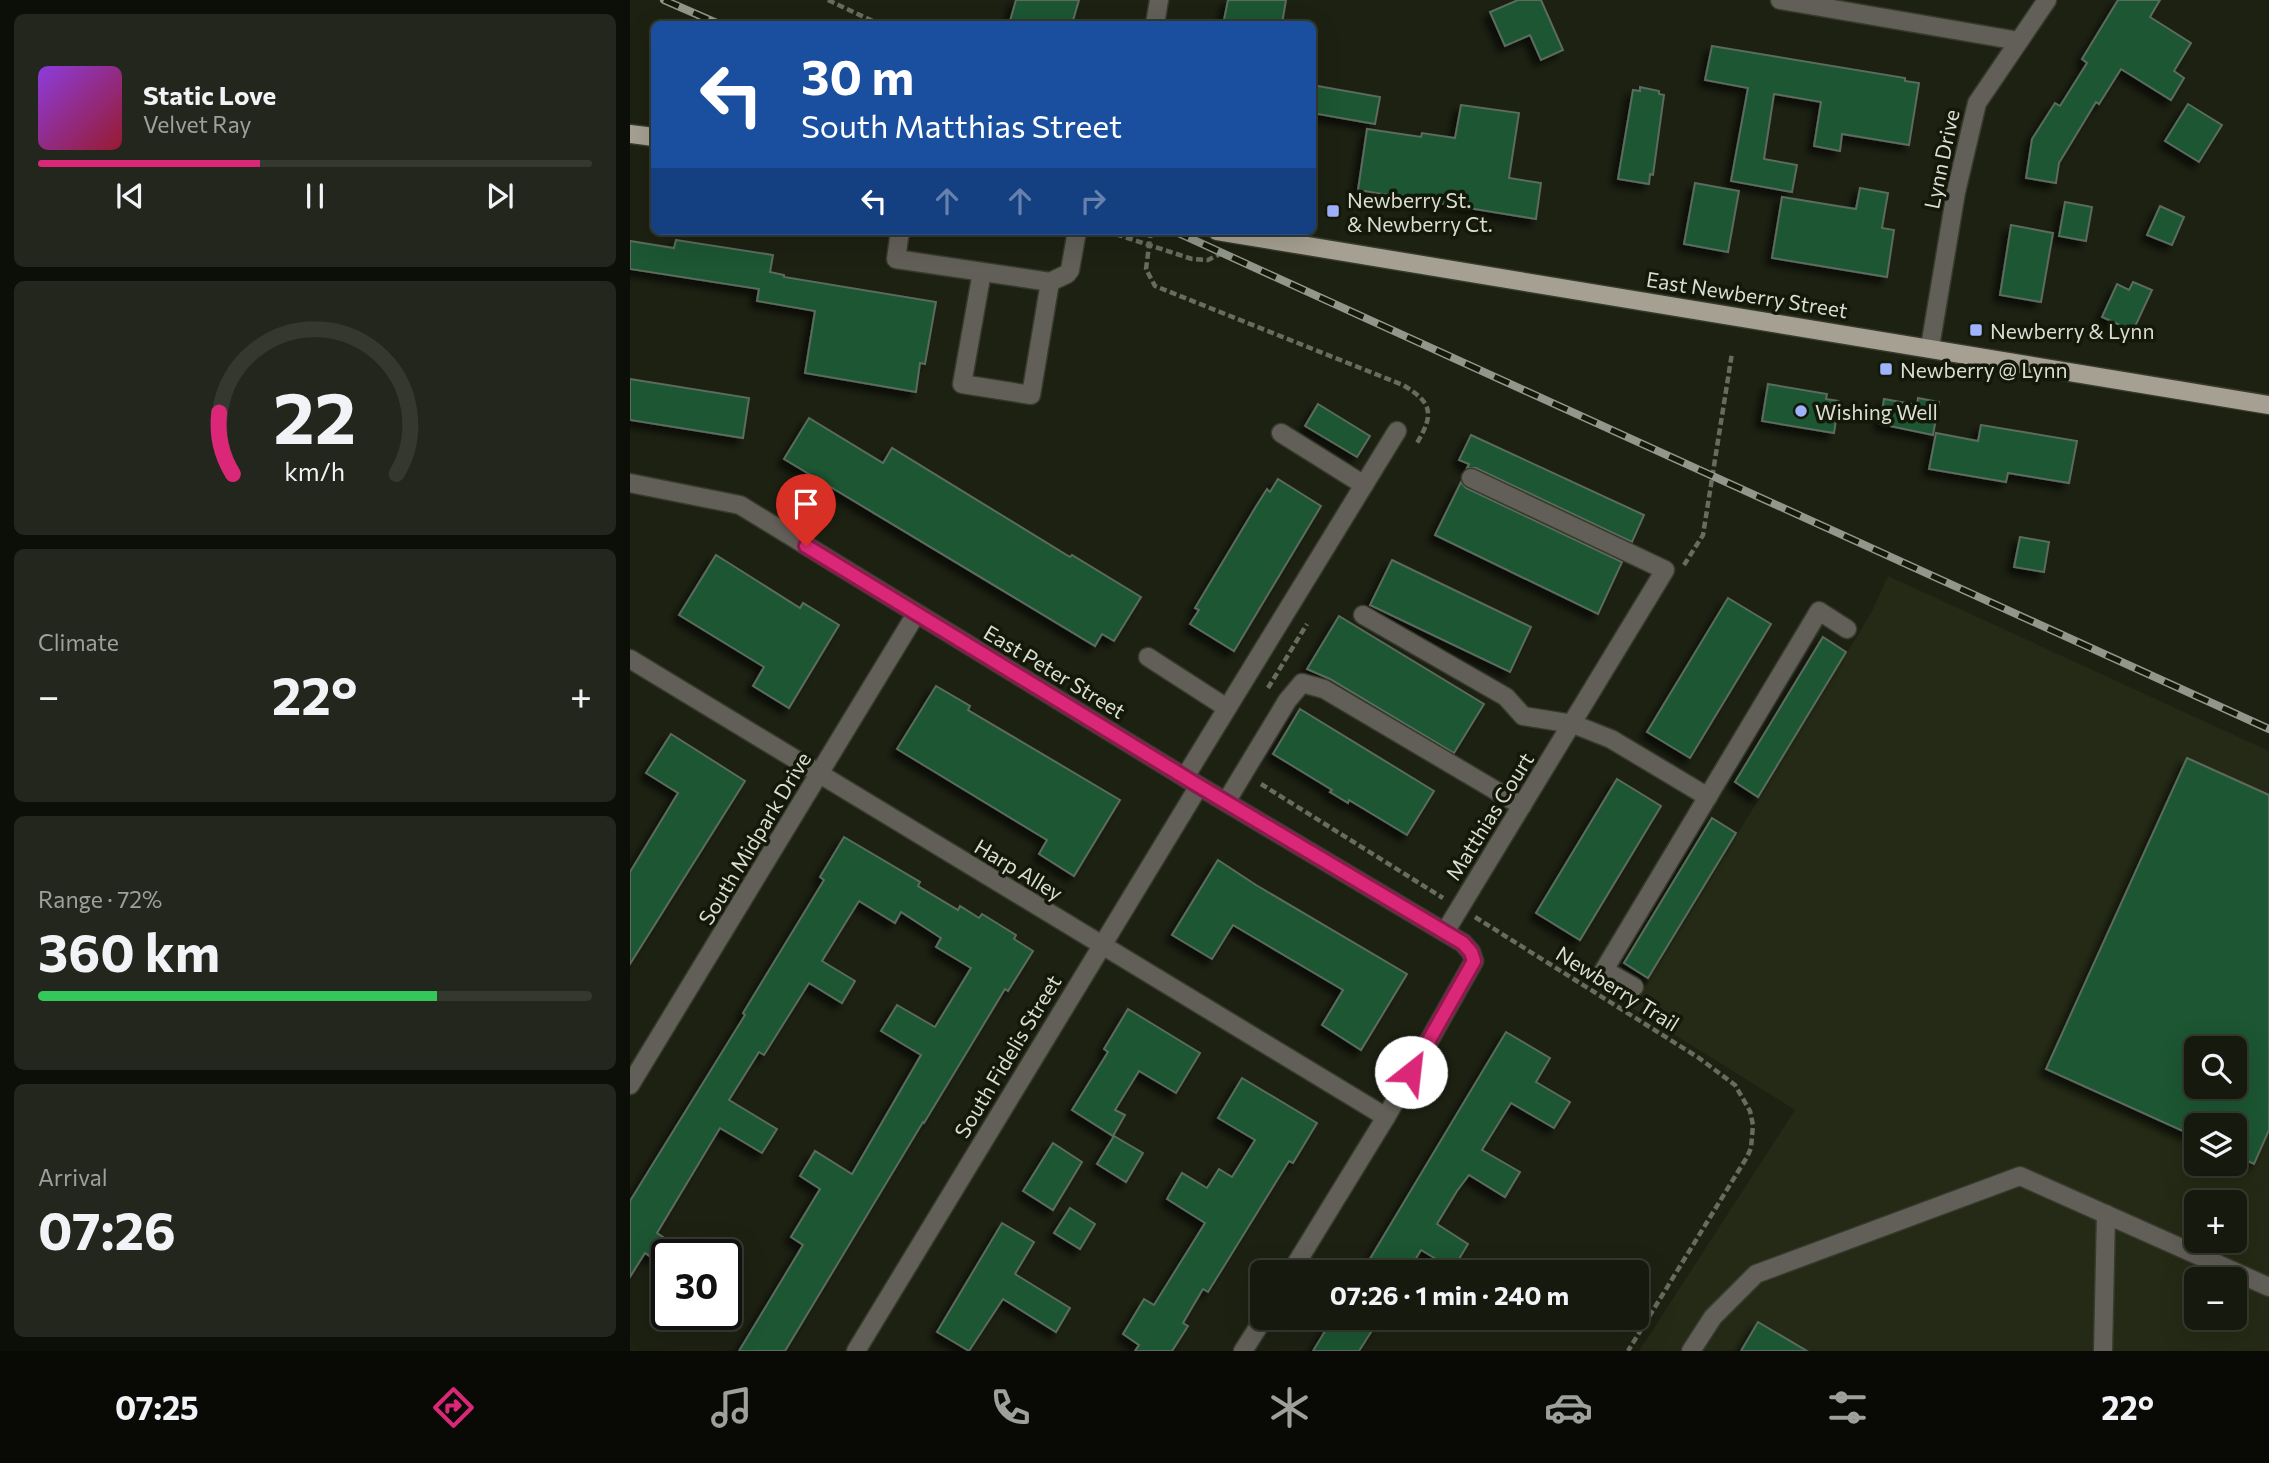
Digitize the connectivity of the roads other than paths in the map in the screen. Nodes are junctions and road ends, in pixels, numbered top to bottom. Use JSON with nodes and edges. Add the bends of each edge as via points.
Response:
{"nodes":[{"id":1,"x":1159,"y":0,"type":"edge"},
{"id":2,"x":1780,"y":0,"type":"edge"},
{"id":3,"x":2047,"y":0,"type":"edge"},
{"id":4,"x":1156,"y":21,"type":"edge"},
{"id":5,"x":2019,"y":41,"type":"junction"},
{"id":6,"x":630,"y":134,"type":"edge"},
{"id":7,"x":651,"y":137,"type":"edge"},
{"id":8,"x":899,"y":235,"type":"edge"},
{"id":9,"x":1076,"y":235,"type":"edge"},
{"id":10,"x":1267,"y":235,"type":"edge"},
{"id":11,"x":1292,"y":237,"type":"edge"},
{"id":12,"x":982,"y":272,"type":"junction"},
{"id":13,"x":1050,"y":282,"type":"junction"},
{"id":14,"x":1930,"y":347,"type":"junction"},
{"id":15,"x":2269,"y":405,"type":"edge"},
{"id":16,"x":1397,"y":431,"type":"dead end"},
{"id":17,"x":1281,"y":433,"type":"dead end"},
{"id":18,"x":1471,"y":478,"type":"dead end"},
{"id":19,"x":630,"y":483,"type":"edge"},
{"id":20,"x":1364,"y":485,"type":"junction"},
{"id":21,"x":916,"y":614,"type":"junction"},
{"id":22,"x":1363,"y":615,"type":"dead end"},
{"id":23,"x":1847,"y":629,"type":"dead end"},
{"id":24,"x":1148,"y":657,"type":"dead end"},
{"id":25,"x":630,"y":659,"type":"edge"},
{"id":26,"x":1227,"y":708,"type":"junction"},
{"id":27,"x":1573,"y":724,"type":"junction"},
{"id":28,"x":819,"y":774,"type":"junction"},
{"id":29,"x":1192,"y":781,"type":"junction"},
{"id":30,"x":1707,"y":797,"type":"junction"},
{"id":31,"x":1226,"y":802,"type":"junction"},
{"id":32,"x":1522,"y":806,"type":"junction"},
{"id":33,"x":1445,"y":932,"type":"junction"},
{"id":34,"x":1101,"y":945,"type":"junction"},
{"id":35,"x":1634,"y":987,"type":"dead end"},
{"id":36,"x":630,"y":1085,"type":"edge"},
{"id":37,"x":1386,"y":1116,"type":"junction"},
{"id":38,"x":2106,"y":1214,"type":"junction"},
{"id":39,"x":1298,"y":1260,"type":"edge"},
{"id":40,"x":2269,"y":1287,"type":"edge"},
{"id":41,"x":1256,"y":1330,"type":"edge"},
{"id":42,"x":856,"y":1351,"type":"edge"},
{"id":43,"x":1243,"y":1351,"type":"edge"},
{"id":44,"x":1692,"y":1351,"type":"edge"},
{"id":45,"x":2103,"y":1351,"type":"edge"}],
"edges":[{"from":1,"to":4,"type":"street"},
{"from":2,"to":5,"type":"street"},
{"from":3,"to":5,"type":"street","name":"Lynn Drive"},
{"from":5,"to":14,"type":"street","name":"Lynn Drive","via":[[1977,103],[1956,191]]},
{"from":6,"to":7,"type":"main road"},
{"from":8,"to":12,"type":"street","via":[[896,258]]},
{"from":9,"to":13,"type":"street","via":[[1070,270]]},
{"from":10,"to":11,"type":"main road","name":"East Newberry Street"},
{"from":11,"to":14,"type":"main road","name":"East Newberry Street"},
{"from":12,"to":13,"type":"street"},
{"from":12,"to":13,"type":"street","via":[[962,384],[1031,396]]},
{"from":14,"to":15,"type":"main road","name":"East Newberry Street"},
{"from":16,"to":20,"type":"street","name":"South Fidelis Street"},
{"from":17,"to":20,"type":"street"},
{"from":18,"to":27,"type":"street","name":"Matthias Court","via":[[1665,570]]},
{"from":19,"to":21,"type":"street","name":"East Peter Street","via":[[740,505]]},
{"from":20,"to":26,"type":"street","name":"South Fidelis Street"},
{"from":21,"to":28,"type":"street","name":"South Midpark Drive"},
{"from":21,"to":29,"type":"street","name":"East Peter Street"},
{"from":22,"to":27,"type":"street","via":[[1506,697],[1523,716]]},
{"from":23,"to":30,"type":"street","via":[[1819,611]]},
{"from":24,"to":26,"type":"street"},
{"from":25,"to":28,"type":"street","name":"Harp Alley"},
{"from":26,"to":29,"type":"street","name":"South Fidelis Street"},
{"from":27,"to":30,"type":"street","via":[[1611,739]]},
{"from":27,"to":32,"type":"street","name":"Matthias Court"},
{"from":28,"to":34,"type":"street","name":"Harp Alley"},
{"from":28,"to":36,"type":"street","name":"South Midpark Drive"},
{"from":29,"to":31,"type":"street","name":"East Peter Street"},
{"from":29,"to":34,"type":"street","name":"South Fidelis Street"},
{"from":30,"to":35,"type":"street","via":[[1604,970]]},
{"from":31,"to":32,"type":"street","via":[[1302,683],[1324,689]]},
{"from":31,"to":33,"type":"street","name":"East Peter Street"},
{"from":32,"to":33,"type":"street","name":"Matthias Court"},
{"from":33,"to":37,"type":"street","name":"East Peter Street","via":[[1463,943],[1474,961]]},
{"from":34,"to":37,"type":"street","name":"Harp Alley"},
{"from":34,"to":42,"type":"street","name":"South Fidelis Street"},
{"from":37,"to":39,"type":"street"},
{"from":38,"to":40,"type":"street"},
{"from":38,"to":44,"type":"street","via":[[2020,1176],[1756,1274],[1713,1317]]},
{"from":38,"to":45,"type":"street"},
{"from":41,"to":43,"type":"street"}]}
